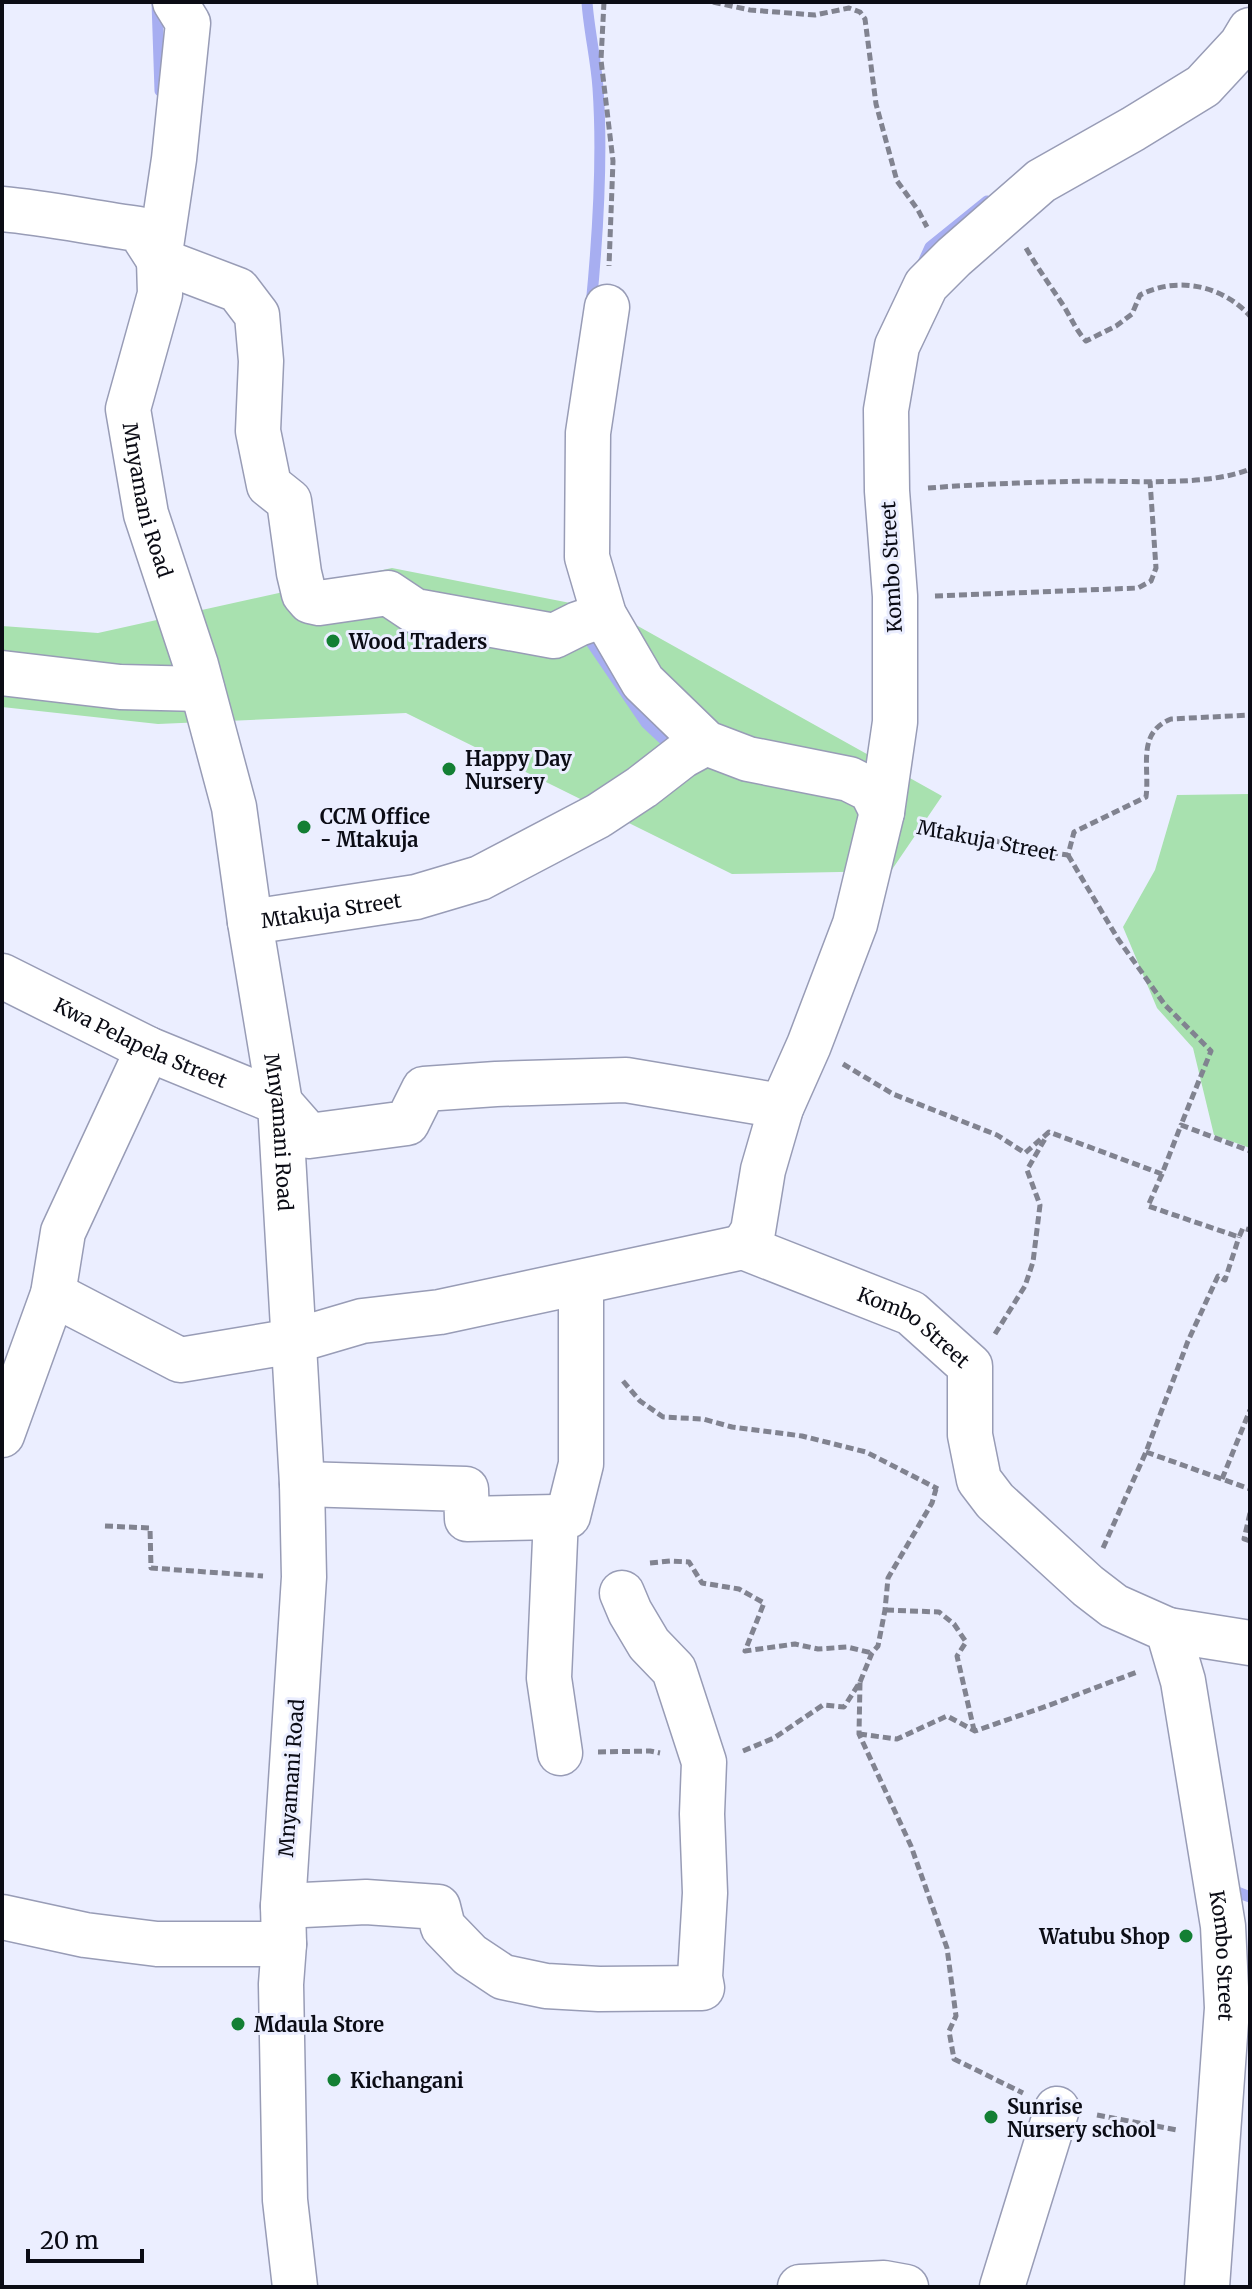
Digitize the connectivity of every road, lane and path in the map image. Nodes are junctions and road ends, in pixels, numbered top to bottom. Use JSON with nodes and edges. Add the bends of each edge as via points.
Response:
{"nodes":[{"id":1,"x":604,"y":2,"type":"edge"},
{"id":2,"x":713,"y":2,"type":"edge"},
{"id":3,"x":188,"y":9,"type":"edge"},
{"id":4,"x":1250,"y":30,"type":"edge"},
{"id":5,"x":2,"y":209,"type":"edge"},
{"id":6,"x":1005,"y":212,"type":"junction"},
{"id":7,"x":925,"y":240,"type":"dead end"},
{"id":8,"x":159,"y":260,"type":"junction"},
{"id":9,"x":607,"y":307,"type":"joint"},
{"id":10,"x":1250,"y":316,"type":"edge"},
{"id":11,"x":1250,"y":469,"type":"edge"},
{"id":12,"x":1150,"y":481,"type":"junction"},
{"id":13,"x":887,"y":491,"type":"junction"},
{"id":14,"x":895,"y":596,"type":"junction"},
{"id":15,"x":604,"y":615,"type":"junction"},
{"id":16,"x":2,"y":673,"type":"edge"},
{"id":17,"x":202,"y":689,"type":"junction"},
{"id":18,"x":1250,"y":715,"type":"edge"},
{"id":19,"x":706,"y":743,"type":"junction"},
{"id":20,"x":882,"y":812,"type":"junction"},
{"id":21,"x":1068,"y":855,"type":"junction"},
{"id":22,"x":250,"y":922,"type":"junction"},
{"id":23,"x":2,"y":976,"type":"edge"},
{"id":24,"x":809,"y":1045,"type":"junction"},
{"id":25,"x":148,"y":1049,"type":"junction"},
{"id":26,"x":280,"y":1103,"type":"junction"},
{"id":27,"x":781,"y":1108,"type":"junction"},
{"id":28,"x":1181,"y":1125,"type":"junction"},
{"id":29,"x":1049,"y":1132,"type":"junction"},
{"id":30,"x":1250,"y":1151,"type":"edge"},
{"id":31,"x":1162,"y":1174,"type":"junction"},
{"id":32,"x":1250,"y":1230,"type":"edge"},
{"id":33,"x":1239,"y":1237,"type":"junction"},
{"id":34,"x":743,"y":1247,"type":"junction"},
{"id":35,"x":581,"y":1283,"type":"junction"},
{"id":36,"x":53,"y":1294,"type":"junction"},
{"id":37,"x":294,"y":1341,"type":"junction"},
{"id":38,"x":581,"y":1343,"type":"junction"},
{"id":39,"x":970,"y":1366,"type":"junction"},
{"id":40,"x":1250,"y":1410,"type":"edge"},
{"id":41,"x":2,"y":1435,"type":"edge"},
{"id":42,"x":1146,"y":1452,"type":"junction"},
{"id":43,"x":1222,"y":1479,"type":"junction"},
{"id":44,"x":979,"y":1480,"type":"junction"},
{"id":45,"x":302,"y":1484,"type":"junction"},
{"id":46,"x":936,"y":1489,"type":"junction"},
{"id":47,"x":1250,"y":1489,"type":"edge"},
{"id":48,"x":1250,"y":1513,"type":"edge"},
{"id":49,"x":556,"y":1517,"type":"junction"},
{"id":50,"x":105,"y":1526,"type":"dead end"},
{"id":51,"x":1250,"y":1541,"type":"edge"},
{"id":52,"x":304,"y":1577,"type":"junction"},
{"id":53,"x":1088,"y":1586,"type":"junction"},
{"id":54,"x":622,"y":1593,"type":"joint"},
{"id":55,"x":885,"y":1610,"type":"junction"},
{"id":56,"x":1250,"y":1643,"type":"edge"},
{"id":57,"x":1172,"y":1644,"type":"junction"},
{"id":58,"x":872,"y":1653,"type":"junction"},
{"id":59,"x":860,"y":1682,"type":"junction"},
{"id":60,"x":975,"y":1731,"type":"junction"},
{"id":61,"x":859,"y":1734,"type":"junction"},
{"id":62,"x":560,"y":1753,"type":"joint"},
{"id":63,"x":704,"y":1762,"type":"junction"},
{"id":64,"x":2,"y":1917,"type":"edge"},
{"id":65,"x":283,"y":1925,"type":"junction"},
{"id":66,"x":1250,"y":1956,"type":"edge"},
{"id":67,"x":1227,"y":2008,"type":"junction"},
{"id":68,"x":1057,"y":2109,"type":"junction"},
{"id":69,"x":1217,"y":2140,"type":"junction"},
{"id":70,"x":295,"y":2287,"type":"edge"},
{"id":71,"x":800,"y":2287,"type":"edge"},
{"id":72,"x":906,"y":2287,"type":"edge"},
{"id":73,"x":1002,"y":2287,"type":"edge"},
{"id":74,"x":1207,"y":2287,"type":"edge"}],
"edges":[{"from":1,"to":9,"type":"path","via":[[601,60],[613,161]]},
{"from":2,"to":7,"type":"path","via":[[815,15],[849,8],[860,12],[876,104],[897,181],[927,226]]},
{"from":3,"to":8,"type":"street","name":"Mnyamani Road"},
{"from":4,"to":6,"type":"street","name":"Kombo Street","via":[[1203,86],[1041,181]]},
{"from":5,"to":8,"type":"street","via":[[139,229]]},
{"from":6,"to":10,"type":"path","via":[[1086,341],[1132,314],[1140,295],[1155,287],[1200,286],[1222,294]]},
{"from":6,"to":13,"type":"street","name":"Kombo Street","via":[[926,285],[897,346],[886,410]]},
{"from":8,"to":15,"type":"street","via":[[238,290],[257,315],[258,431],[269,485],[289,501],[299,573],[310,601],[388,593],[415,611],[554,636]]},
{"from":8,"to":17,"type":"street","name":"Mnyamani Road","via":[[160,294],[128,409],[146,514]]},
{"from":9,"to":15,"type":"street","via":[[588,433],[587,557]]},
{"from":11,"to":12,"type":"path","via":[[1202,479]]},
{"from":12,"to":13,"type":"path"},
{"from":12,"to":14,"type":"path","via":[[1156,568],[1151,581],[1138,588]]},
{"from":13,"to":14,"type":"street","name":"Kombo Street"},
{"from":14,"to":20,"type":"street","name":"Kombo Street","via":[[895,722]]},
{"from":15,"to":19,"type":"street","via":[[643,682]]},
{"from":16,"to":17,"type":"street","via":[[120,687]]},
{"from":17,"to":22,"type":"street","name":"Mnyamani Road","via":[[234,807]]},
{"from":18,"to":21,"type":"path","name":"Mtakuja Street","via":[[1160,724],[1147,748],[1146,797],[1074,832]]},
{"from":19,"to":20,"type":"street","via":[[748,759],[849,779],[871,790]]},
{"from":19,"to":22,"type":"street","name":"Mtakuja Street","via":[[598,816],[480,878],[416,897]]},
{"from":20,"to":21,"type":"path","name":"Mtakuja Street","via":[[912,826]]},
{"from":20,"to":24,"type":"street","name":"Kombo Street","via":[[855,924]]},
{"from":21,"to":28,"type":"path","via":[[1165,1005],[1211,1051]]},
{"from":22,"to":26,"type":"street","name":"Mnyamani Road"},
{"from":23,"to":25,"type":"street","name":"Kwa Pelapela Street"},
{"from":24,"to":27,"type":"street","name":"Kombo Street"},
{"from":24,"to":29,"type":"path","via":[[893,1094],[997,1135],[1025,1153]]},
{"from":25,"to":26,"type":"street","name":"Kwa Pelapela Street"},
{"from":25,"to":36,"type":"street","via":[[63,1232]]},
{"from":26,"to":27,"type":"street","via":[[309,1136],[407,1123],[424,1089],[496,1084],[626,1080]]},
{"from":26,"to":37,"type":"street","name":"Mnyamani Road"},
{"from":27,"to":34,"type":"street","name":"Kombo Street","via":[[753,1231]]},
{"from":28,"to":30,"type":"path"},
{"from":28,"to":31,"type":"path"},
{"from":29,"to":31,"type":"path"},
{"from":29,"to":39,"type":"path","via":[[1027,1170],[1040,1205],[1025,1286]]},
{"from":31,"to":33,"type":"path","via":[[1148,1206]]},
{"from":32,"to":33,"type":"path","via":[[1243,1228]]},
{"from":33,"to":42,"type":"path","via":[[1225,1280],[1218,1276],[1188,1341]]},
{"from":34,"to":35,"type":"street"},
{"from":34,"to":39,"type":"street","name":"Kombo Street","via":[[911,1313]]},
{"from":35,"to":37,"type":"street","via":[[440,1312],[362,1321]]},
{"from":35,"to":38,"type":"street"},
{"from":36,"to":37,"type":"street","via":[[180,1360]]},
{"from":36,"to":41,"type":"street"},
{"from":37,"to":45,"type":"street","name":"Mnyamani Road"},
{"from":38,"to":46,"type":"path","via":[[663,1417],[802,1436],[866,1452]]},
{"from":38,"to":49,"type":"street","via":[[581,1464],[568,1516]]},
{"from":39,"to":44,"type":"street","name":"Kombo Street","via":[[970,1435]]},
{"from":40,"to":43,"type":"path"},
{"from":42,"to":43,"type":"path"},
{"from":42,"to":53,"type":"path"},
{"from":43,"to":47,"type":"path"},
{"from":44,"to":46,"type":"path"},
{"from":44,"to":53,"type":"street","name":"Kombo Street"},
{"from":45,"to":49,"type":"street","via":[[466,1489],[467,1519]]},
{"from":45,"to":52,"type":"street","name":"Mnyamani Road"},
{"from":46,"to":55,"type":"path","via":[[888,1578]]},
{"from":48,"to":51,"type":"path","via":[[1244,1539]]},
{"from":49,"to":62,"type":"street","via":[[549,1678]]},
{"from":50,"to":52,"type":"path","via":[[150,1528],[151,1568]]},
{"from":52,"to":65,"type":"street","name":"Mnyamani Road"},
{"from":53,"to":57,"type":"street","name":"Kombo Street"},
{"from":54,"to":58,"type":"path","via":[[635,1566],[689,1562],[702,1583],[739,1589],[764,1603],[745,1651],[795,1644]]},
{"from":54,"to":63,"type":"street","via":[[649,1644],[674,1670]]},
{"from":55,"to":58,"type":"path"},
{"from":55,"to":60,"type":"path","via":[[939,1612],[954,1624],[966,1642],[957,1656]]},
{"from":56,"to":57,"type":"street","name":"Kombo Street"},
{"from":57,"to":60,"type":"path","via":[[1047,1706]]},
{"from":57,"to":67,"type":"street","name":"Kombo Street","via":[[1183,1681],[1223,1926]]},
{"from":58,"to":59,"type":"path"},
{"from":59,"to":61,"type":"path"},
{"from":59,"to":63,"type":"path","via":[[844,1707],[823,1705],[774,1738]]},
{"from":60,"to":61,"type":"path","via":[[947,1716],[897,1739]]},
{"from":61,"to":68,"type":"path","via":[[911,1846],[947,1948],[956,2016],[949,2031],[954,2059]]},
{"from":62,"to":63,"type":"path","via":[[650,1751]]},
{"from":63,"to":65,"type":"street","via":[[702,1988],[599,1989],[503,1977],[470,1955],[443,1927],[438,1907],[366,1902]]},
{"from":64,"to":65,"type":"street","via":[[157,1944]]},
{"from":65,"to":70,"type":"street","name":"Mnyamani Road","via":[[285,2200]]},
{"from":66,"to":67,"type":"street"},
{"from":67,"to":69,"type":"street","name":"Kombo Street"},
{"from":68,"to":69,"type":"path"},
{"from":68,"to":73,"type":"street"},
{"from":69,"to":74,"type":"street","name":"Kombo Street"},
{"from":71,"to":72,"type":"street"}]}
